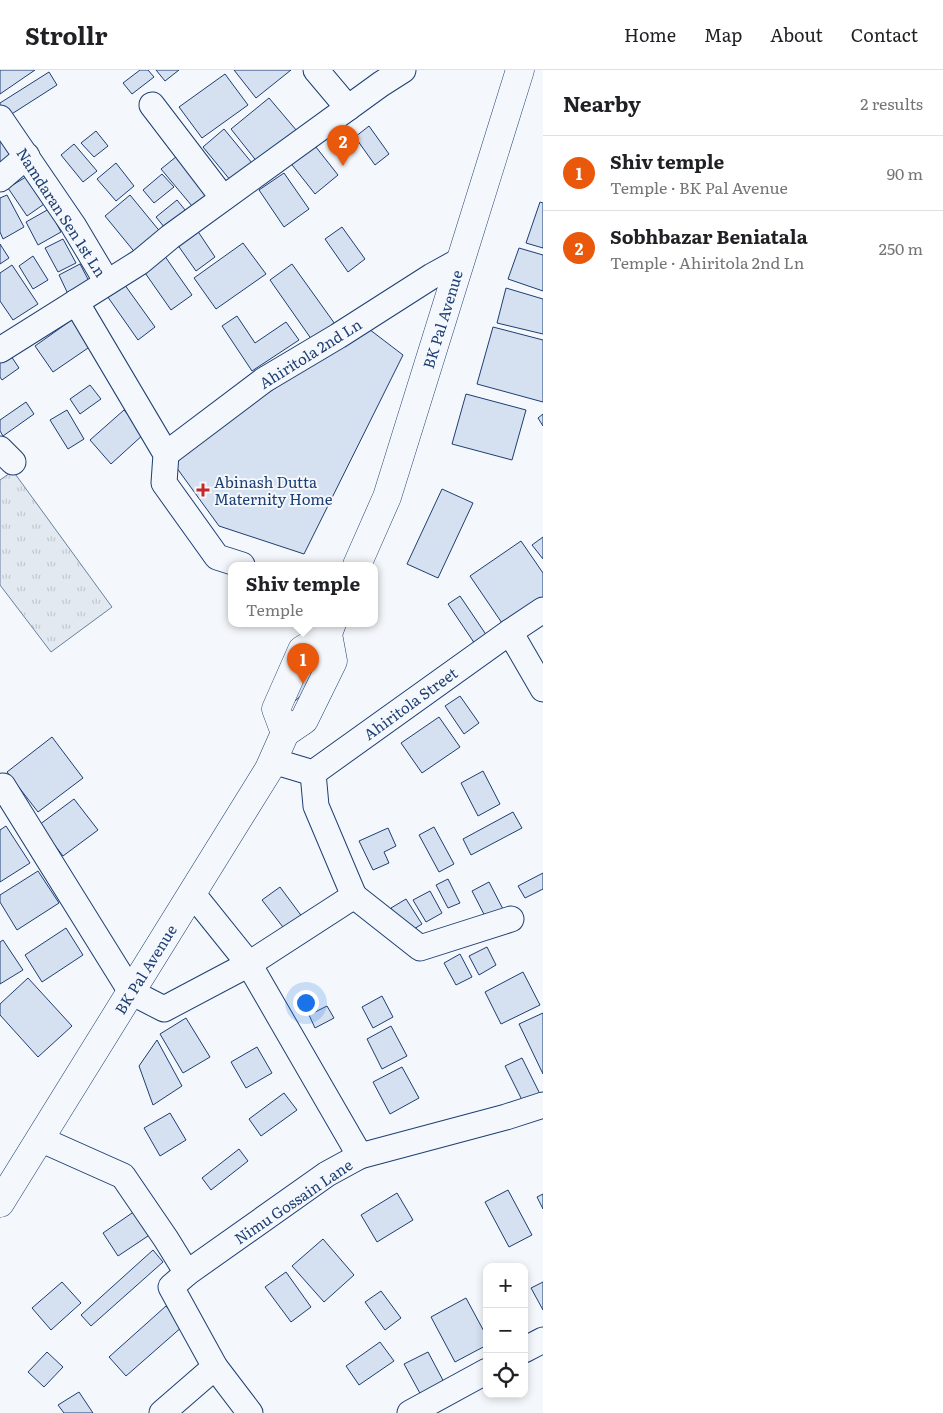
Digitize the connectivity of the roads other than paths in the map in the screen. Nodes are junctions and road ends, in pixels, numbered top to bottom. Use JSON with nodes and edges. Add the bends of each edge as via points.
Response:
{"nodes":[{"id":1,"x":316,"y":70,"type":"edge"},
{"id":2,"x":403,"y":70,"type":"edge"},
{"id":3,"x":520,"y":70,"type":"edge"},
{"id":4,"x":152,"y":105,"type":"dead end"},
{"id":5,"x":348,"y":108,"type":"junction"},
{"id":6,"x":0,"y":118,"type":"edge"},
{"id":7,"x":27,"y":156,"type":"junction"},
{"id":8,"x":0,"y":179,"type":"edge"},
{"id":9,"x":223,"y":198,"type":"junction"},
{"id":10,"x":461,"y":260,"type":"junction"},
{"id":11,"x":107,"y":282,"type":"junction"},
{"id":12,"x":76,"y":302,"type":"junction"},
{"id":13,"x":0,"y":350,"type":"edge"},
{"id":14,"x":166,"y":454,"type":"junction"},
{"id":15,"x":233,"y":562,"type":"edge"},
{"id":16,"x":358,"y":562,"type":"edge"},
{"id":17,"x":543,"y":610,"type":"edge"},
{"id":18,"x":330,"y":628,"type":"edge"},
{"id":19,"x":510,"y":632,"type":"junction"},
{"id":20,"x":543,"y":689,"type":"edge"},
{"id":21,"x":273,"y":761,"type":"junction"},
{"id":22,"x":313,"y":773,"type":"junction"},
{"id":23,"x":1,"y":785,"type":"edge"},
{"id":24,"x":192,"y":893,"type":"junction"},
{"id":25,"x":354,"y":896,"type":"junction"},
{"id":26,"x":511,"y":919,"type":"dead end"},
{"id":27,"x":249,"y":964,"type":"junction"},
{"id":28,"x":131,"y":992,"type":"junction"},
{"id":29,"x":543,"y":1105,"type":"edge"},
{"id":30,"x":40,"y":1139,"type":"junction"},
{"id":31,"x":360,"y":1156,"type":"junction"},
{"id":32,"x":1,"y":1199,"type":"edge"},
{"id":33,"x":187,"y":1273,"type":"junction"},
{"id":34,"x":215,"y":1367,"type":"junction"},
{"id":35,"x":483,"y":1373,"type":"edge"},
{"id":36,"x":162,"y":1413,"type":"edge"},
{"id":37,"x":250,"y":1413,"type":"edge"},
{"id":38,"x":410,"y":1413,"type":"edge"}],
"edges":[{"from":1,"to":5,"type":"street"},
{"from":2,"to":5,"type":"street"},
{"from":3,"to":10,"type":"main road","name":"BK Pal Avenue"},
{"from":4,"to":9,"type":"street"},
{"from":5,"to":9,"type":"street"},
{"from":6,"to":7,"type":"street","name":"Namdaran Sen 1st Ln"},
{"from":7,"to":8,"type":"street"},
{"from":7,"to":11,"type":"street","name":"Namdaran Sen 1st Ln"},
{"from":9,"to":11,"type":"street","via":[[140,262]]},
{"from":10,"to":14,"type":"street","name":"Ahiritola 2nd Ln","via":[[264,380]]},
{"from":10,"to":16,"type":"main road","name":"BK Pal Avenue","via":[[387,497]]},
{"from":11,"to":12,"type":"street"},
{"from":12,"to":13,"type":"street"},
{"from":12,"to":14,"type":"street"},
{"from":14,"to":15,"type":"street","via":[[164,483],[217,557]]},
{"from":17,"to":19,"type":"street","name":"Ahiritola Street"},
{"from":18,"to":21,"type":"main road","name":"BK Pal Avenue","via":[[333,661],[304,720],[285,733]]},
{"from":19,"to":20,"type":"street"},
{"from":19,"to":22,"type":"street","name":"Ahiritola Street"},
{"from":21,"to":22,"type":"street"},
{"from":21,"to":24,"type":"main road","name":"BK Pal Avenue"},
{"from":22,"to":25,"type":"street","via":[[316,806]]},
{"from":23,"to":28,"type":"street"},
{"from":24,"to":27,"type":"street"},
{"from":24,"to":28,"type":"main road","name":"BK Pal Avenue"},
{"from":25,"to":26,"type":"street","via":[[420,948]]},
{"from":25,"to":27,"type":"street"},
{"from":27,"to":28,"type":"street","via":[[164,1009]]},
{"from":27,"to":31,"type":"street"},
{"from":28,"to":30,"type":"main road","name":"BK Pal Avenue"},
{"from":29,"to":31,"type":"street","name":"Nimu Gossain Lane"},
{"from":30,"to":32,"type":"main road","name":"BK Pal Avenue"},
{"from":30,"to":33,"type":"street","via":[[123,1176]]},
{"from":31,"to":33,"type":"street","name":"Nimu Gossain Lane","via":[[328,1174]]},
{"from":33,"to":34,"type":"street","name":"Nimu Gossain Lane","via":[[171,1287]]},
{"from":34,"to":36,"type":"street"},
{"from":34,"to":37,"type":"street"},
{"from":35,"to":38,"type":"street"}]}
